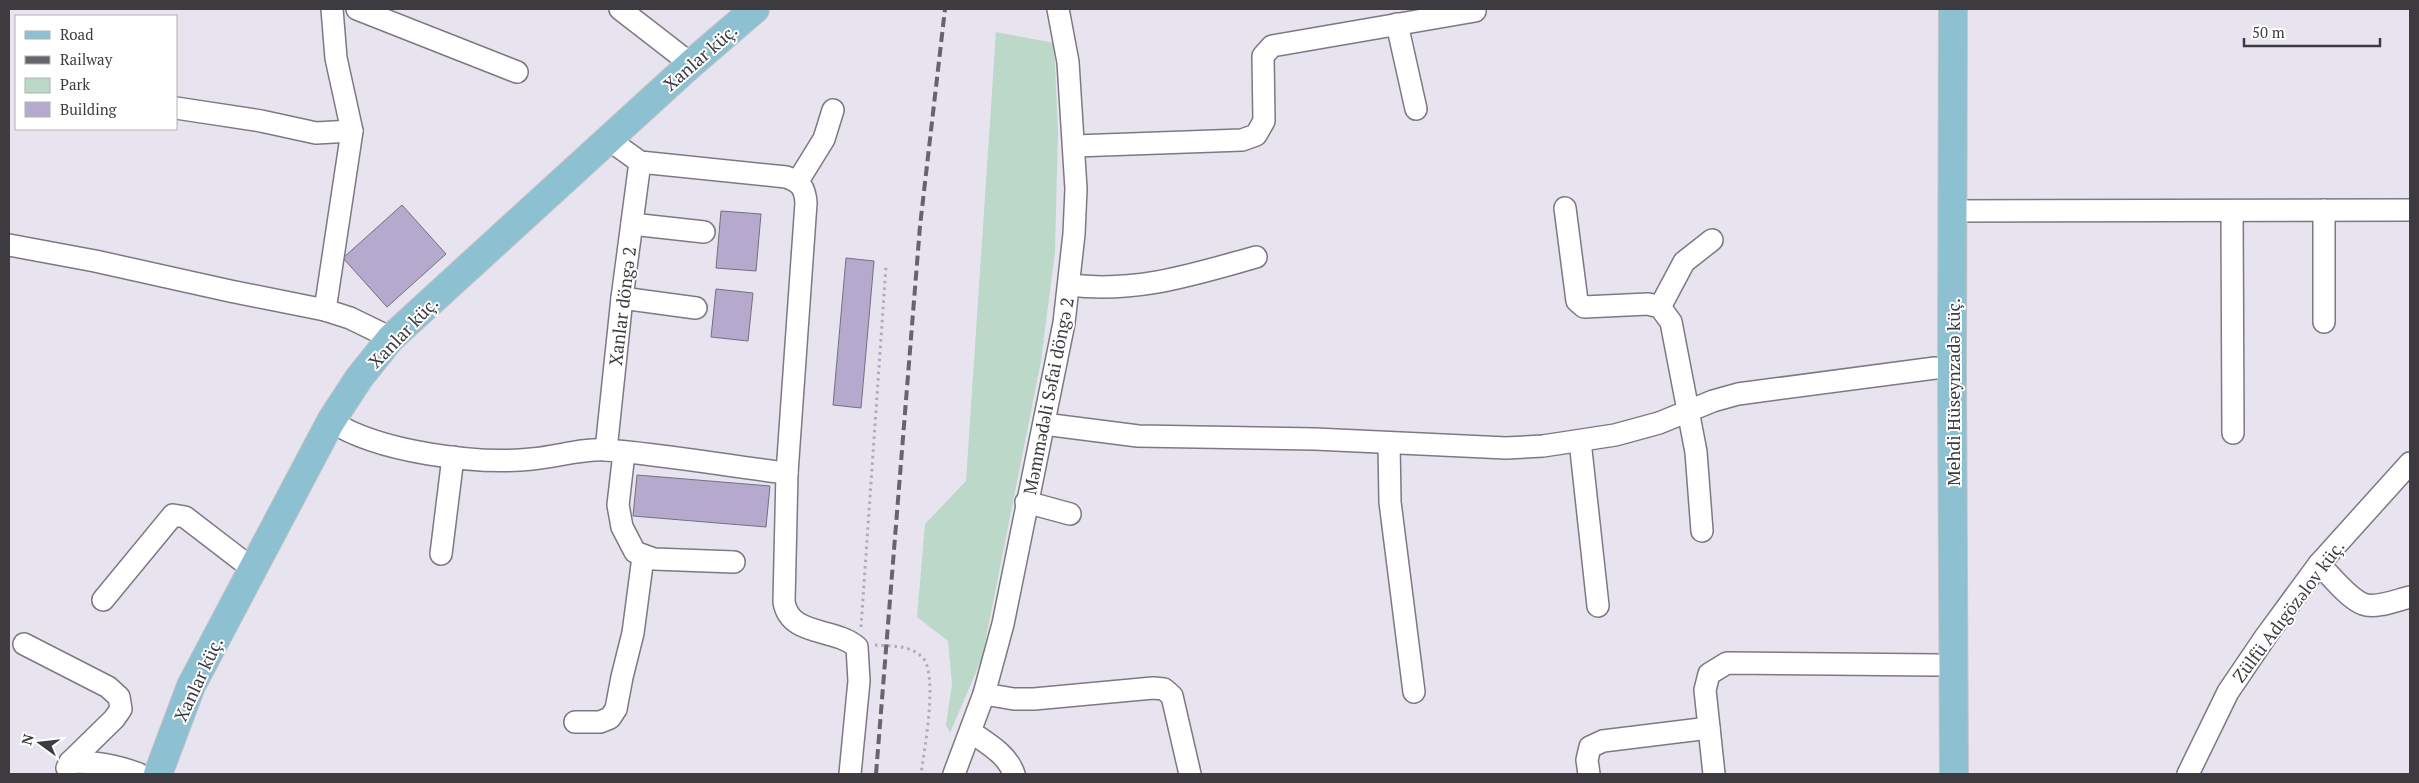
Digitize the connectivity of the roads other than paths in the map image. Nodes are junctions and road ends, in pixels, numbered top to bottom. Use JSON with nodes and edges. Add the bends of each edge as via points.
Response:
{"nodes":[{"id":1,"x":332,"y":9,"type":"edge"},
{"id":2,"x":357,"y":9,"type":"edge"},
{"id":3,"x":620,"y":9,"type":"edge"},
{"id":4,"x":755,"y":9,"type":"edge"},
{"id":5,"x":1058,"y":9,"type":"edge"},
{"id":6,"x":1936,"y":9,"type":"edge"},
{"id":7,"x":1953,"y":9,"type":"edge"},
{"id":8,"x":1475,"y":11,"type":"dead end"},
{"id":9,"x":1397,"y":24,"type":"junction"},
{"id":10,"x":691,"y":64,"type":"junction"},
{"id":11,"x":517,"y":72,"type":"dead end"},
{"id":12,"x":178,"y":108,"type":"edge"},
{"id":13,"x":1416,"y":108,"type":"dead end"},
{"id":14,"x":833,"y":110,"type":"dead end"},
{"id":15,"x":352,"y":131,"type":"junction"},
{"id":16,"x":608,"y":139,"type":"junction"},
{"id":17,"x":1074,"y":146,"type":"junction"},
{"id":18,"x":640,"y":162,"type":"junction"},
{"id":19,"x":798,"y":181,"type":"junction"},
{"id":20,"x":1565,"y":208,"type":"dead end"},
{"id":21,"x":2232,"y":210,"type":"junction"},
{"id":22,"x":2324,"y":210,"type":"junction"},
{"id":23,"x":2410,"y":210,"type":"edge"},
{"id":24,"x":1953,"y":211,"type":"junction"},
{"id":25,"x":632,"y":224,"type":"junction"},
{"id":26,"x":704,"y":232,"type":"dead end"},
{"id":27,"x":1712,"y":240,"type":"dead end"},
{"id":28,"x":9,"y":245,"type":"edge"},
{"id":29,"x":1256,"y":257,"type":"dead end"},
{"id":30,"x":1070,"y":285,"type":"junction"},
{"id":31,"x":622,"y":298,"type":"junction"},
{"id":32,"x":1660,"y":307,"type":"junction"},
{"id":33,"x":696,"y":308,"type":"dead end"},
{"id":34,"x":325,"y":310,"type":"junction"},
{"id":35,"x":2324,"y":322,"type":"dead end"},
{"id":36,"x":391,"y":338,"type":"junction"},
{"id":37,"x":1935,"y":368,"type":"junction"},
{"id":38,"x":1689,"y":411,"type":"junction"},
{"id":39,"x":331,"y":421,"type":"junction"},
{"id":40,"x":1044,"y":424,"type":"junction"},
{"id":41,"x":2232,"y":433,"type":"dead end"},
{"id":42,"x":1580,"y":441,"type":"junction"},
{"id":43,"x":1389,"y":443,"type":"junction"},
{"id":44,"x":615,"y":451,"type":"junction"},
{"id":45,"x":453,"y":457,"type":"junction"},
{"id":46,"x":2410,"y":462,"type":"edge"},
{"id":47,"x":787,"y":473,"type":"junction"},
{"id":48,"x":1026,"y":502,"type":"junction"},
{"id":49,"x":1070,"y":514,"type":"dead end"},
{"id":50,"x":1702,"y":532,"type":"dead end"},
{"id":51,"x":441,"y":554,"type":"dead end"},
{"id":52,"x":643,"y":557,"type":"junction"},
{"id":53,"x":734,"y":562,"type":"dead end"},
{"id":54,"x":2319,"y":564,"type":"junction"},
{"id":55,"x":254,"y":570,"type":"junction"},
{"id":56,"x":2410,"y":597,"type":"edge"},
{"id":57,"x":103,"y":600,"type":"dead end"},
{"id":58,"x":1598,"y":606,"type":"dead end"},
{"id":59,"x":24,"y":644,"type":"dead end"},
{"id":60,"x":1937,"y":665,"type":"junction"},
{"id":61,"x":1414,"y":692,"type":"dead end"},
{"id":62,"x":984,"y":694,"type":"junction"},
{"id":63,"x":575,"y":722,"type":"dead end"},
{"id":64,"x":1709,"y":728,"type":"junction"},
{"id":65,"x":971,"y":732,"type":"junction"},
{"id":66,"x":67,"y":768,"type":"edge"},
{"id":67,"x":139,"y":774,"type":"edge"},
{"id":68,"x":158,"y":774,"type":"edge"},
{"id":69,"x":850,"y":774,"type":"edge"},
{"id":70,"x":954,"y":774,"type":"edge"},
{"id":71,"x":1014,"y":774,"type":"edge"},
{"id":72,"x":1190,"y":774,"type":"edge"},
{"id":73,"x":1588,"y":774,"type":"edge"},
{"id":74,"x":1714,"y":774,"type":"edge"},
{"id":75,"x":1937,"y":774,"type":"edge"},
{"id":76,"x":1954,"y":774,"type":"edge"},
{"id":77,"x":2188,"y":774,"type":"edge"}],
"edges":[{"from":1,"to":15,"type":"street","via":[[336,58]]},
{"from":2,"to":11,"type":"street"},
{"from":3,"to":10,"type":"street"},
{"from":4,"to":10,"type":"main road","name":"Xanlar küç."},
{"from":5,"to":17,"type":"street","name":"Məmmədəli Səfai döngə 2","via":[[1068,62]]},
{"from":6,"to":37,"type":"main road","name":"Mehdi Hüseynzadə küç."},
{"from":7,"to":24,"type":"main road","name":"Mehdi Hüseynzadə küç."},
{"from":8,"to":9,"type":"street"},
{"from":9,"to":13,"type":"street"},
{"from":9,"to":17,"type":"street","via":[[1272,46],[1263,56],[1264,121],[1256,135],[1242,140]]},
{"from":10,"to":16,"type":"main road","name":"Xanlar küç."},
{"from":12,"to":15,"type":"street","via":[[316,133]]},
{"from":14,"to":19,"type":"street","via":[[824,138]]},
{"from":15,"to":34,"type":"street"},
{"from":16,"to":18,"type":"street"},
{"from":16,"to":36,"type":"main road","name":"Xanlar küç."},
{"from":17,"to":30,"type":"street","name":"Məmmədəli Səfai döngə 2","via":[[1076,189]]},
{"from":18,"to":19,"type":"street","via":[[786,177]]},
{"from":18,"to":25,"type":"street","name":"Xanlar döngə 2"},
{"from":19,"to":47,"type":"street","via":[[805,192],[806,203]]},
{"from":20,"to":32,"type":"street","via":[[1577,301],[1584,307],[1648,304]]},
{"from":21,"to":22,"type":"street"},
{"from":21,"to":24,"type":"street"},
{"from":21,"to":41,"type":"street"},
{"from":22,"to":23,"type":"street"},
{"from":22,"to":35,"type":"street"},
{"from":24,"to":76,"type":"main road","name":"Mehdi Hüseynzadə küç."},
{"from":25,"to":26,"type":"street"},
{"from":25,"to":31,"type":"street","name":"Xanlar döngə 2"},
{"from":27,"to":32,"type":"street","via":[[1684,262]]},
{"from":28,"to":34,"type":"street"},
{"from":29,"to":30,"type":"street","via":[[1146,285],[1118,288]]},
{"from":30,"to":40,"type":"street","name":"Məmmədəli Səfai döngə 2"},
{"from":31,"to":33,"type":"street"},
{"from":31,"to":44,"type":"street","name":"Xanlar döngə 2"},
{"from":32,"to":38,"type":"street","via":[[1672,322]]},
{"from":34,"to":36,"type":"street"},
{"from":36,"to":39,"type":"main road","name":"Xanlar küç."},
{"from":37,"to":38,"type":"street","via":[[1738,394]]},
{"from":37,"to":60,"type":"main road","name":"Mehdi Hüseynzadə küç."},
{"from":38,"to":42,"type":"street","via":[[1659,423]]},
{"from":38,"to":50,"type":"street","via":[[1696,452]]},
{"from":39,"to":45,"type":"street","via":[[345,431],[373,440]]},
{"from":39,"to":55,"type":"main road","name":"Xanlar küç."},
{"from":40,"to":43,"type":"street","via":[[1138,436]]},
{"from":40,"to":48,"type":"street","name":"Məmmədəli Səfai döngə 2"},
{"from":42,"to":43,"type":"street","via":[[1506,448]]},
{"from":42,"to":58,"type":"street"},
{"from":43,"to":61,"type":"street","via":[[1390,502]]},
{"from":44,"to":45,"type":"street","via":[[532,460]]},
{"from":44,"to":47,"type":"street"},
{"from":44,"to":52,"type":"street","name":"Xanlar döngə 2","via":[[620,520],[635,552]]},
{"from":45,"to":51,"type":"street"},
{"from":46,"to":54,"type":"street","name":"Zülfü Adıgözəlov küç."},
{"from":47,"to":69,"type":"street","via":[[786,612],[802,627],[841,636],[857,647],[859,681]]},
{"from":48,"to":49,"type":"street"},
{"from":48,"to":62,"type":"street","name":"Məmmədəli Səfai döngə 2","via":[[1002,624]]},
{"from":52,"to":53,"type":"street"},
{"from":52,"to":63,"type":"street","via":[[633,633],[616,709],[610,718],[600,722]]},
{"from":54,"to":56,"type":"street","via":[[2363,604],[2374,606]]},
{"from":54,"to":77,"type":"street","name":"Zülfü Adıgözəlov küç.","via":[[2232,685]]},
{"from":55,"to":57,"type":"street","via":[[185,517],[173,515]]},
{"from":55,"to":68,"type":"main road","name":"Xanlar küç.","via":[[190,686]]},
{"from":59,"to":66,"type":"street","via":[[108,687],[119,697],[121,709],[114,719]]},
{"from":60,"to":64,"type":"street","via":[[1727,663],[1709,674],[1705,690]]},
{"from":60,"to":75,"type":"main road","name":"Mehdi Hüseynzadə küç."},
{"from":62,"to":65,"type":"street","name":"Məmmədəli Səfai döngə 2"},
{"from":62,"to":72,"type":"street","via":[[1034,699],[1164,689],[1172,696]]},
{"from":64,"to":73,"type":"street","via":[[1603,741],[1590,747]]},
{"from":64,"to":74,"type":"street"},
{"from":65,"to":70,"type":"street","name":"Məmmədəli Səfai döngə 2"},
{"from":65,"to":71,"type":"street","via":[[1001,754]]},
{"from":66,"to":67,"type":"street","via":[[96,762]]}]}
